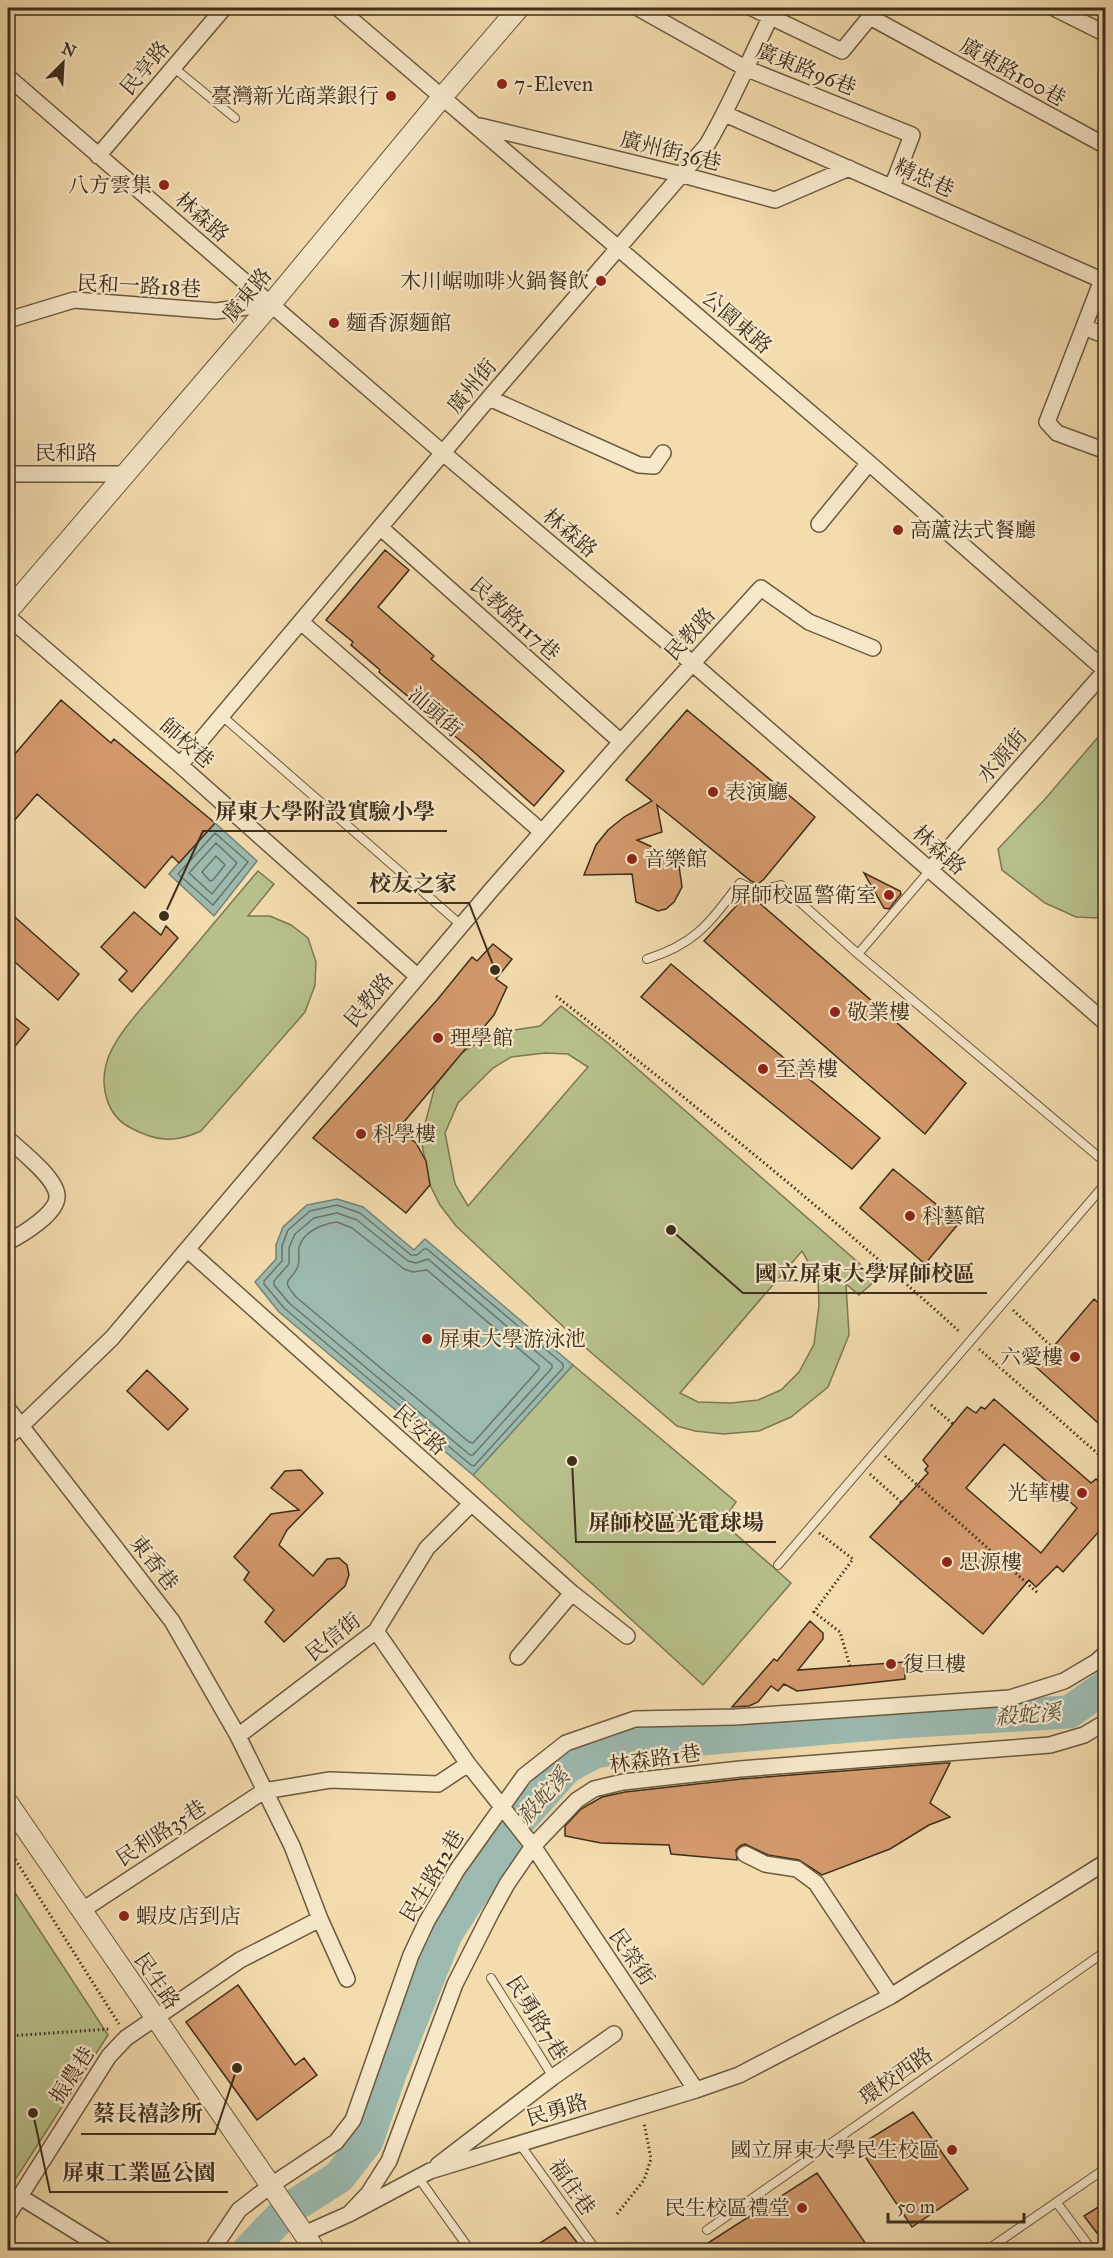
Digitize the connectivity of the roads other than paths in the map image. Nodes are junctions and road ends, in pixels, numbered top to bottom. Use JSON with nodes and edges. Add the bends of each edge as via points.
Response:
{"nodes":[{"id":1,"x":224,"y":8,"type":"edge"},
{"id":2,"x":338,"y":8,"type":"edge"},
{"id":3,"x":519,"y":8,"type":"edge"},
{"id":4,"x":638,"y":8,"type":"edge"},
{"id":5,"x":752,"y":8,"type":"edge"},
{"id":6,"x":1054,"y":8,"type":"edge"},
{"id":7,"x":770,"y":18,"type":"junction"},
{"id":8,"x":1106,"y":34,"type":"edge"},
{"id":9,"x":173,"y":67,"type":"junction"},
{"id":10,"x":745,"y":68,"type":"junction"},
{"id":11,"x":8,"y":77,"type":"edge"},
{"id":12,"x":442,"y":96,"type":"junction"},
{"id":13,"x":725,"y":114,"type":"junction"},
{"id":14,"x":235,"y":118,"type":"dead end"},
{"id":15,"x":477,"y":126,"type":"junction"},
{"id":16,"x":1106,"y":147,"type":"edge"},
{"id":17,"x":98,"y":156,"type":"junction"},
{"id":18,"x":849,"y":168,"type":"junction"},
{"id":19,"x":683,"y":175,"type":"junction"},
{"id":20,"x":892,"y":187,"type":"junction"},
{"id":21,"x":618,"y":248,"type":"junction"},
{"id":22,"x":1104,"y":281,"type":"edge"},
{"id":23,"x":271,"y":304,"type":"junction"},
{"id":24,"x":8,"y":320,"type":"edge"},
{"id":25,"x":1084,"y":327,"type":"junction"},
{"id":26,"x":1106,"y":336,"type":"edge"},
{"id":27,"x":489,"y":398,"type":"junction"},
{"id":28,"x":1106,"y":451,"type":"edge"},
{"id":29,"x":443,"y":453,"type":"junction"},
{"id":30,"x":663,"y":453,"type":"dead end"},
{"id":31,"x":869,"y":463,"type":"junction"},
{"id":32,"x":8,"y":474,"type":"edge"},
{"id":33,"x":124,"y":474,"type":"junction"},
{"id":34,"x":819,"y":524,"type":"dead end"},
{"id":35,"x":381,"y":528,"type":"junction"},
{"id":36,"x":8,"y":611,"type":"edge"},
{"id":37,"x":8,"y":617,"type":"edge"},
{"id":38,"x":301,"y":622,"type":"junction"},
{"id":39,"x":873,"y":648,"type":"dead end"},
{"id":40,"x":692,"y":663,"type":"junction"},
{"id":41,"x":1105,"y":670,"type":"edge"},
{"id":42,"x":222,"y":716,"type":"junction"},
{"id":43,"x":621,"y":742,"type":"junction"},
{"id":44,"x":180,"y":765,"type":"junction"},
{"id":45,"x":542,"y":832,"type":"junction"},
{"id":46,"x":930,"y":870,"type":"junction"},
{"id":47,"x":461,"y":925,"type":"junction"},
{"id":48,"x":858,"y":954,"type":"junction"},
{"id":49,"x":647,"y":959,"type":"dead end"},
{"id":50,"x":417,"y":976,"type":"junction"},
{"id":51,"x":1106,"y":1023,"type":"edge"},
{"id":52,"x":8,"y":1139,"type":"edge"},
{"id":53,"x":1106,"y":1163,"type":"edge"},
{"id":54,"x":1106,"y":1183,"type":"edge"},
{"id":55,"x":8,"y":1242,"type":"edge"},
{"id":56,"x":188,"y":1250,"type":"junction"},
{"id":57,"x":8,"y":1409,"type":"edge"},
{"id":58,"x":14,"y":1432,"type":"edge"},
{"id":59,"x":471,"y":1504,"type":"junction"},
{"id":60,"x":778,"y":1565,"type":"dead end"},
{"id":61,"x":572,"y":1593,"type":"junction"},
{"id":62,"x":376,"y":1631,"type":"junction"},
{"id":63,"x":627,"y":1636,"type":"dead end"},
{"id":64,"x":1106,"y":1653,"type":"edge"},
{"id":65,"x":518,"y":1658,"type":"dead end"},
{"id":66,"x":1106,"y":1722,"type":"edge"},
{"id":67,"x":238,"y":1736,"type":"junction"},
{"id":68,"x":468,"y":1764,"type":"junction"},
{"id":69,"x":264,"y":1791,"type":"junction"},
{"id":70,"x":503,"y":1805,"type":"junction"},
{"id":71,"x":10,"y":1812,"type":"edge"},
{"id":72,"x":533,"y":1846,"type":"junction"},
{"id":73,"x":745,"y":1854,"type":"dead end"},
{"id":74,"x":1106,"y":1862,"type":"edge"},
{"id":75,"x":81,"y":1911,"type":"junction"},
{"id":76,"x":320,"y":1919,"type":"junction"},
{"id":77,"x":1106,"y":1952,"type":"edge"},
{"id":78,"x":491,"y":1978,"type":"dead end"},
{"id":79,"x":347,"y":1979,"type":"dead end"},
{"id":80,"x":891,"y":1996,"type":"junction"},
{"id":81,"x":154,"y":2018,"type":"junction"},
{"id":82,"x":614,"y":2034,"type":"dead end"},
{"id":83,"x":553,"y":2077,"type":"junction"},
{"id":84,"x":696,"y":2090,"type":"junction"},
{"id":85,"x":519,"y":2143,"type":"junction"},
{"id":86,"x":1106,"y":2168,"type":"edge"},
{"id":87,"x":424,"y":2174,"type":"junction"},
{"id":88,"x":270,"y":2186,"type":"junction"},
{"id":89,"x":19,"y":2196,"type":"junction"},
{"id":90,"x":1058,"y":2203,"type":"junction"},
{"id":91,"x":349,"y":2214,"type":"junction"},
{"id":92,"x":8,"y":2215,"type":"edge"},
{"id":93,"x":707,"y":2230,"type":"dead end"},
{"id":94,"x":304,"y":2234,"type":"junction"},
{"id":95,"x":106,"y":2250,"type":"edge"},
{"id":96,"x":212,"y":2250,"type":"edge"},
{"id":97,"x":315,"y":2250,"type":"edge"},
{"id":98,"x":470,"y":2250,"type":"edge"},
{"id":99,"x":596,"y":2250,"type":"edge"},
{"id":100,"x":987,"y":2250,"type":"edge"},
{"id":101,"x":1092,"y":2250,"type":"edge"}],
"edges":[{"from":1,"to":9,"type":"street","name":"民享路"},
{"from":2,"to":12,"type":"street","name":"公園東路"},
{"from":3,"to":12,"type":"street","name":"廣東路"},
{"from":4,"to":10,"type":"street","name":"廣東路96巷"},
{"from":5,"to":7,"type":"street","name":"廣東路100巷"},
{"from":6,"to":8,"type":"street"},
{"from":7,"to":10,"type":"street","name":"廣州街"},
{"from":7,"to":16,"type":"street","name":"廣東路100巷","via":[[843,51],[870,17]]},
{"from":9,"to":14,"type":"lane"},
{"from":9,"to":17,"type":"street","name":"民享路"},
{"from":10,"to":13,"type":"street","name":"廣州街"},
{"from":10,"to":20,"type":"street","name":"廣東路96巷","via":[[912,135]]},
{"from":11,"to":17,"type":"street","name":"林森路"},
{"from":12,"to":15,"type":"street","name":"公園東路"},
{"from":12,"to":23,"type":"street","name":"廣東路"},
{"from":13,"to":18,"type":"street","name":"精忠巷"},
{"from":13,"to":19,"type":"street","name":"廣州街"},
{"from":15,"to":19,"type":"street","name":"廣州街36巷"},
{"from":15,"to":21,"type":"street","name":"公園東路"},
{"from":17,"to":23,"type":"street","name":"林森路"},
{"from":18,"to":19,"type":"street","name":"廣州街36巷","via":[[775,200]]},
{"from":18,"to":20,"type":"street","name":"精忠巷"},
{"from":19,"to":21,"type":"street","name":"廣州街"},
{"from":20,"to":22,"type":"street","name":"精忠巷"},
{"from":21,"to":27,"type":"street","name":"廣州街"},
{"from":21,"to":31,"type":"street","name":"公園東路"},
{"from":22,"to":25,"type":"street"},
{"from":23,"to":24,"type":"street","name":"民和一路18巷","via":[[216,311],[74,300]]},
{"from":23,"to":29,"type":"street","name":"林森路"},
{"from":23,"to":33,"type":"street","name":"廣東路"},
{"from":25,"to":26,"type":"street"},
{"from":25,"to":28,"type":"street","via":[[1047,422],[1057,433]]},
{"from":27,"to":29,"type":"street","name":"廣州街"},
{"from":27,"to":30,"type":"street","via":[[639,465],[654,466]]},
{"from":29,"to":35,"type":"street","name":"廣州街"},
{"from":29,"to":40,"type":"street","name":"林森路"},
{"from":31,"to":34,"type":"street"},
{"from":31,"to":41,"type":"street","name":"公園東路"},
{"from":32,"to":33,"type":"street","name":"民和路"},
{"from":33,"to":36,"type":"street","name":"廣東路"},
{"from":35,"to":38,"type":"street","name":"廣州街"},
{"from":35,"to":43,"type":"street","name":"民教路117巷"},
{"from":37,"to":44,"type":"street","name":"師校巷"},
{"from":38,"to":42,"type":"street","name":"廣州街"},
{"from":38,"to":45,"type":"street","name":"汕頭街"},
{"from":39,"to":40,"type":"street","name":"民教路","via":[[809,622],[761,588]]},
{"from":40,"to":43,"type":"street","name":"民教路"},
{"from":40,"to":46,"type":"street","name":"林森路"},
{"from":41,"to":46,"type":"street","name":"水源街"},
{"from":42,"to":44,"type":"street","name":"廣州街"},
{"from":42,"to":47,"type":"lane","name":"師校巷"},
{"from":43,"to":45,"type":"street","name":"民教路"},
{"from":44,"to":50,"type":"street","name":"師校巷"},
{"from":45,"to":47,"type":"street","name":"民教路"},
{"from":46,"to":48,"type":"lane"},
{"from":46,"to":51,"type":"street","name":"林森路"},
{"from":47,"to":50,"type":"street","name":"民教路"},
{"from":48,"to":49,"type":"lane","via":[[781,885],[758,891],[740,883],[692,939]]},
{"from":48,"to":53,"type":"lane"},
{"from":50,"to":56,"type":"street","name":"民教路"},
{"from":52,"to":55,"type":"street","via":[[51,1180],[58,1196],[38,1224]]},
{"from":54,"to":60,"type":"lane"},
{"from":56,"to":58,"type":"street","name":"民教路","via":[[112,1338]]},
{"from":56,"to":59,"type":"street","name":"民安路"},
{"from":57,"to":58,"type":"street","name":"東香巷"},
{"from":58,"to":67,"type":"street","name":"東香巷","via":[[172,1621]]},
{"from":59,"to":61,"type":"street","name":"民安路"},
{"from":59,"to":62,"type":"street","name":"民信街","via":[[427,1548]]},
{"from":61,"to":63,"type":"street","name":"民安路"},
{"from":61,"to":65,"type":"street"},
{"from":62,"to":67,"type":"street","name":"民信街"},
{"from":62,"to":68,"type":"street"},
{"from":64,"to":70,"type":"street","name":"民生路12巷","via":[[1064,1682],[1010,1698],[735,1717],[635,1719],[566,1743],[524,1776]]},
{"from":66,"to":72,"type":"street","name":"林森路1巷","via":[[1084,1735],[1050,1745],[623,1782],[594,1789],[577,1800]]},
{"from":67,"to":69,"type":"street"},
{"from":68,"to":69,"type":"street","via":[[438,1784],[330,1780]]},
{"from":68,"to":70,"type":"street"},
{"from":69,"to":75,"type":"street","name":"民利路35巷"},
{"from":69,"to":76,"type":"street","via":[[292,1846]]},
{"from":70,"to":72,"type":"street","name":"民榮街"},
{"from":70,"to":88,"type":"street","name":"民生路12巷","via":[[457,1870],[411,1955],[353,2120],[336,2142]]},
{"from":71,"to":75,"type":"street","name":"民生路"},
{"from":72,"to":84,"type":"street","name":"民榮街"},
{"from":72,"to":91,"type":"street","name":"林森路1巷","via":[[473,1944],[389,2162]]},
{"from":73,"to":80,"type":"street","via":[[765,1864],[797,1869],[816,1883]]},
{"from":74,"to":80,"type":"street"},
{"from":75,"to":81,"type":"street","name":"民生路"},
{"from":76,"to":79,"type":"street"},
{"from":76,"to":81,"type":"street","via":[[240,1960]]},
{"from":77,"to":93,"type":"lane","name":"環校西路"},
{"from":78,"to":83,"type":"lane","name":"民勇路7巷"},
{"from":80,"to":84,"type":"street","via":[[740,2075]]},
{"from":81,"to":88,"type":"street","name":"民生路"},
{"from":81,"to":89,"type":"street","name":"振農巷","via":[[109,2056]]},
{"from":82,"to":83,"type":"street","name":"民勇路"},
{"from":83,"to":87,"type":"street","name":"民勇路"},
{"from":84,"to":85,"type":"street","name":"民勇路"},
{"from":85,"to":87,"type":"street","name":"民勇路"},
{"from":85,"to":99,"type":"lane","name":"福住巷"},
{"from":86,"to":90,"type":"lane"},
{"from":87,"to":91,"type":"street","name":"民勇路"},
{"from":87,"to":98,"type":"lane"},
{"from":88,"to":94,"type":"street","name":"民生路"},
{"from":88,"to":96,"type":"street","name":"民生路12巷","via":[[239,2210]]},
{"from":89,"to":92,"type":"street","name":"振農巷"},
{"from":89,"to":95,"type":"street"},
{"from":90,"to":100,"type":"lane"},
{"from":90,"to":101,"type":"lane"},
{"from":91,"to":94,"type":"street","name":"民勇路"},
{"from":94,"to":97,"type":"street"}]}
